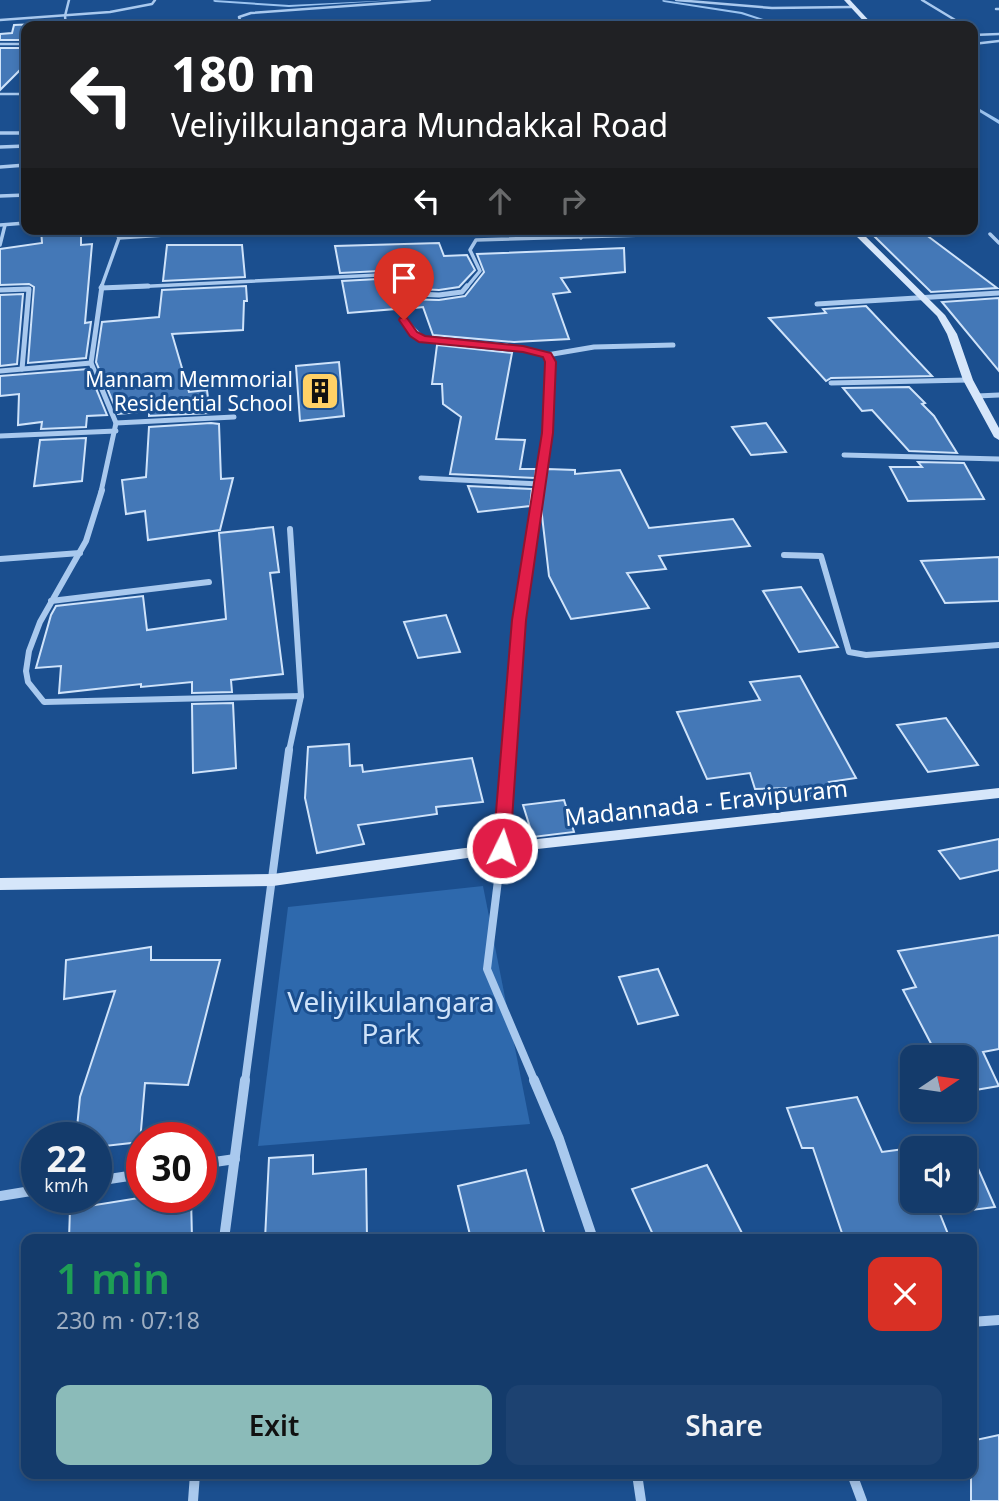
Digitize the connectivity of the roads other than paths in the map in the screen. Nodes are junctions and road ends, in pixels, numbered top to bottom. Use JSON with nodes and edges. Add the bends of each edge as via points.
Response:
{"nodes":[{"id":1,"x":69,"y":0,"type":"edge"},
{"id":2,"x":155,"y":0,"type":"edge"},
{"id":3,"x":430,"y":0,"type":"edge"},
{"id":4,"x":676,"y":0,"type":"edge"},
{"id":5,"x":847,"y":0,"type":"edge"},
{"id":6,"x":922,"y":0,"type":"edge"},
{"id":7,"x":851,"y":7,"type":"junction"},
{"id":8,"x":65,"y":16,"type":"junction"},
{"id":9,"x":0,"y":20,"type":"edge"},
{"id":10,"x":66,"y":21,"type":"edge"},
{"id":11,"x":240,"y":21,"type":"edge"},
{"id":12,"x":866,"y":21,"type":"edge"},
{"id":13,"x":957,"y":21,"type":"edge"},
{"id":14,"x":999,"y":34,"type":"edge"},
{"id":15,"x":978,"y":35,"type":"edge"},
{"id":16,"x":999,"y":41,"type":"edge"},
{"id":17,"x":978,"y":43,"type":"edge"},
{"id":18,"x":0,"y":44,"type":"edge"},
{"id":19,"x":21,"y":44,"type":"edge"},
{"id":20,"x":0,"y":94,"type":"edge"},
{"id":21,"x":21,"y":94,"type":"edge"},
{"id":22,"x":0,"y":133,"type":"edge"},
{"id":23,"x":21,"y":133,"type":"edge"},
{"id":24,"x":21,"y":146,"type":"edge"},
{"id":25,"x":0,"y":147,"type":"edge"},
{"id":26,"x":21,"y":165,"type":"edge"},
{"id":27,"x":0,"y":167,"type":"edge"},
{"id":28,"x":21,"y":195,"type":"edge"},
{"id":29,"x":0,"y":196,"type":"edge"},
{"id":30,"x":21,"y":223,"type":"edge"},
{"id":31,"x":2,"y":225,"type":"edge"},
{"id":32,"x":990,"y":234,"type":"dead end"},
{"id":33,"x":117,"y":235,"type":"edge"},
{"id":34,"x":156,"y":235,"type":"edge"},
{"id":35,"x":579,"y":235,"type":"edge"},
{"id":36,"x":672,"y":235,"type":"edge"},
{"id":37,"x":859,"y":235,"type":"edge"},
{"id":38,"x":119,"y":238,"type":"junction"},
{"id":39,"x":581,"y":238,"type":"junction"},
{"id":40,"x":999,"y":243,"type":"edge"},
{"id":41,"x":0,"y":245,"type":"edge"},
{"id":42,"x":101,"y":288,"type":"junction"},
{"id":43,"x":0,"y":290,"type":"edge"},
{"id":44,"x":394,"y":293,"type":"junction"},
{"id":45,"x":999,"y":293,"type":"edge"},
{"id":46,"x":922,"y":296,"type":"junction"},
{"id":47,"x":817,"y":304,"type":"dead end"},
{"id":48,"x":673,"y":345,"type":"dead end"},
{"id":49,"x":547,"y":355,"type":"junction"},
{"id":50,"x":91,"y":363,"type":"junction"},
{"id":51,"x":22,"y":369,"type":"junction"},
{"id":52,"x":0,"y":371,"type":"edge"},
{"id":53,"x":968,"y":380,"type":"junction"},
{"id":54,"x":831,"y":383,"type":"dead end"},
{"id":55,"x":999,"y":395,"type":"edge"},
{"id":56,"x":977,"y":396,"type":"junction"},
{"id":57,"x":234,"y":417,"type":"dead end"},
{"id":58,"x":116,"y":427,"type":"junction"},
{"id":59,"x":0,"y":436,"type":"edge"},
{"id":60,"x":999,"y":437,"type":"edge"},
{"id":61,"x":844,"y":455,"type":"dead end"},
{"id":62,"x":999,"y":459,"type":"edge"},
{"id":63,"x":421,"y":478,"type":"dead end"},
{"id":64,"x":540,"y":484,"type":"junction"},
{"id":65,"x":290,"y":529,"type":"dead end"},
{"id":66,"x":80,"y":554,"type":"junction"},
{"id":67,"x":784,"y":555,"type":"dead end"},
{"id":68,"x":0,"y":559,"type":"edge"},
{"id":69,"x":209,"y":582,"type":"dead end"},
{"id":70,"x":51,"y":601,"type":"junction"},
{"id":71,"x":999,"y":645,"type":"edge"},
{"id":72,"x":301,"y":696,"type":"junction"},
{"id":73,"x":999,"y":793,"type":"edge"},
{"id":74,"x":502,"y":848,"type":"junction"},
{"id":75,"x":273,"y":880,"type":"junction"},
{"id":76,"x":0,"y":884,"type":"edge"},
{"id":77,"x":235,"y":1159,"type":"junction"},
{"id":78,"x":217,"y":1162,"type":"edge"},
{"id":79,"x":21,"y":1193,"type":"edge"},
{"id":80,"x":0,"y":1196,"type":"edge"},
{"id":81,"x":225,"y":1234,"type":"edge"},
{"id":82,"x":591,"y":1234,"type":"edge"},
{"id":83,"x":999,"y":1321,"type":"edge"},
{"id":84,"x":977,"y":1322,"type":"edge"},
{"id":85,"x":195,"y":1479,"type":"edge"},
{"id":86,"x":638,"y":1479,"type":"edge"},
{"id":87,"x":854,"y":1479,"type":"edge"},
{"id":88,"x":193,"y":1501,"type":"edge"},
{"id":89,"x":641,"y":1501,"type":"edge"},
{"id":90,"x":862,"y":1501,"type":"edge"}],
"edges":[{"from":1,"to":8,"type":"street"},
{"from":2,"to":8,"type":"street","via":[[152,5]]},
{"from":3,"to":11,"type":"street","via":[[251,13],[239,17]]},
{"from":4,"to":7,"type":"street","via":[[772,8]]},
{"from":5,"to":7,"type":"street"},
{"from":6,"to":13,"type":"street"},
{"from":7,"to":12,"type":"street"},
{"from":8,"to":9,"type":"street"},
{"from":8,"to":10,"type":"street"},
{"from":14,"to":15,"type":"street"},
{"from":16,"to":17,"type":"street"},
{"from":18,"to":19,"type":"street"},
{"from":20,"to":21,"type":"street"},
{"from":22,"to":23,"type":"street"},
{"from":24,"to":25,"type":"street"},
{"from":26,"to":27,"type":"street"},
{"from":28,"to":29,"type":"street"},
{"from":30,"to":31,"type":"street"},
{"from":31,"to":41,"type":"street"},
{"from":32,"to":40,"type":"street"},
{"from":33,"to":38,"type":"street"},
{"from":34,"to":38,"type":"street"},
{"from":35,"to":39,"type":"street"},
{"from":36,"to":39,"type":"street"},
{"from":37,"to":46,"type":"street"},
{"from":38,"to":42,"type":"street"},
{"from":39,"to":44,"type":"street","via":[[476,240],[470,250],[480,271],[462,292]]},
{"from":42,"to":44,"type":"street","via":[[380,275],[390,280]]},
{"from":42,"to":50,"type":"street"},
{"from":43,"to":51,"type":"street","via":[[29,289]]},
{"from":44,"to":49,"type":"street","via":[[404,320],[423,339],[506,346]]},
{"from":45,"to":46,"type":"street"},
{"from":46,"to":47,"type":"street"},
{"from":46,"to":53,"type":"street","via":[[952,334]]},
{"from":48,"to":49,"type":"street","via":[[620,345]]},
{"from":49,"to":64,"type":"street","via":[[547,433]]},
{"from":50,"to":51,"type":"street"},
{"from":50,"to":58,"type":"street"},
{"from":51,"to":52,"type":"street"},
{"from":53,"to":54,"type":"street"},
{"from":53,"to":56,"type":"street"},
{"from":55,"to":56,"type":"street"},
{"from":56,"to":60,"type":"street"},
{"from":57,"to":58,"type":"street"},
{"from":58,"to":59,"type":"street"},
{"from":58,"to":66,"type":"street","via":[[100,507]]},
{"from":61,"to":62,"type":"street"},
{"from":63,"to":64,"type":"street"},
{"from":64,"to":74,"type":"street","via":[[519,620]]},
{"from":65,"to":72,"type":"street"},
{"from":66,"to":68,"type":"street"},
{"from":66,"to":70,"type":"street"},
{"from":67,"to":71,"type":"street","via":[[821,556],[849,652],[866,656]]},
{"from":69,"to":70,"type":"street"},
{"from":70,"to":72,"type":"street","via":[[25,666],[28,687],[44,702]]},
{"from":72,"to":75,"type":"street","via":[[293,724]]},
{"from":73,"to":74,"type":"street","name":"Madannada - Eravipuram"},
{"from":74,"to":75,"type":"street","name":"Madannada - Eravipuram"},
{"from":74,"to":82,"type":"street","via":[[487,969],[559,1139]]},
{"from":75,"to":76,"type":"street","name":"Madannada - Eravipuram"},
{"from":75,"to":77,"type":"street"},
{"from":77,"to":78,"type":"street"},
{"from":77,"to":81,"type":"street"},
{"from":79,"to":80,"type":"street"},
{"from":83,"to":84,"type":"street"},
{"from":85,"to":88,"type":"street"},
{"from":86,"to":89,"type":"street"},
{"from":87,"to":90,"type":"street"}]}
